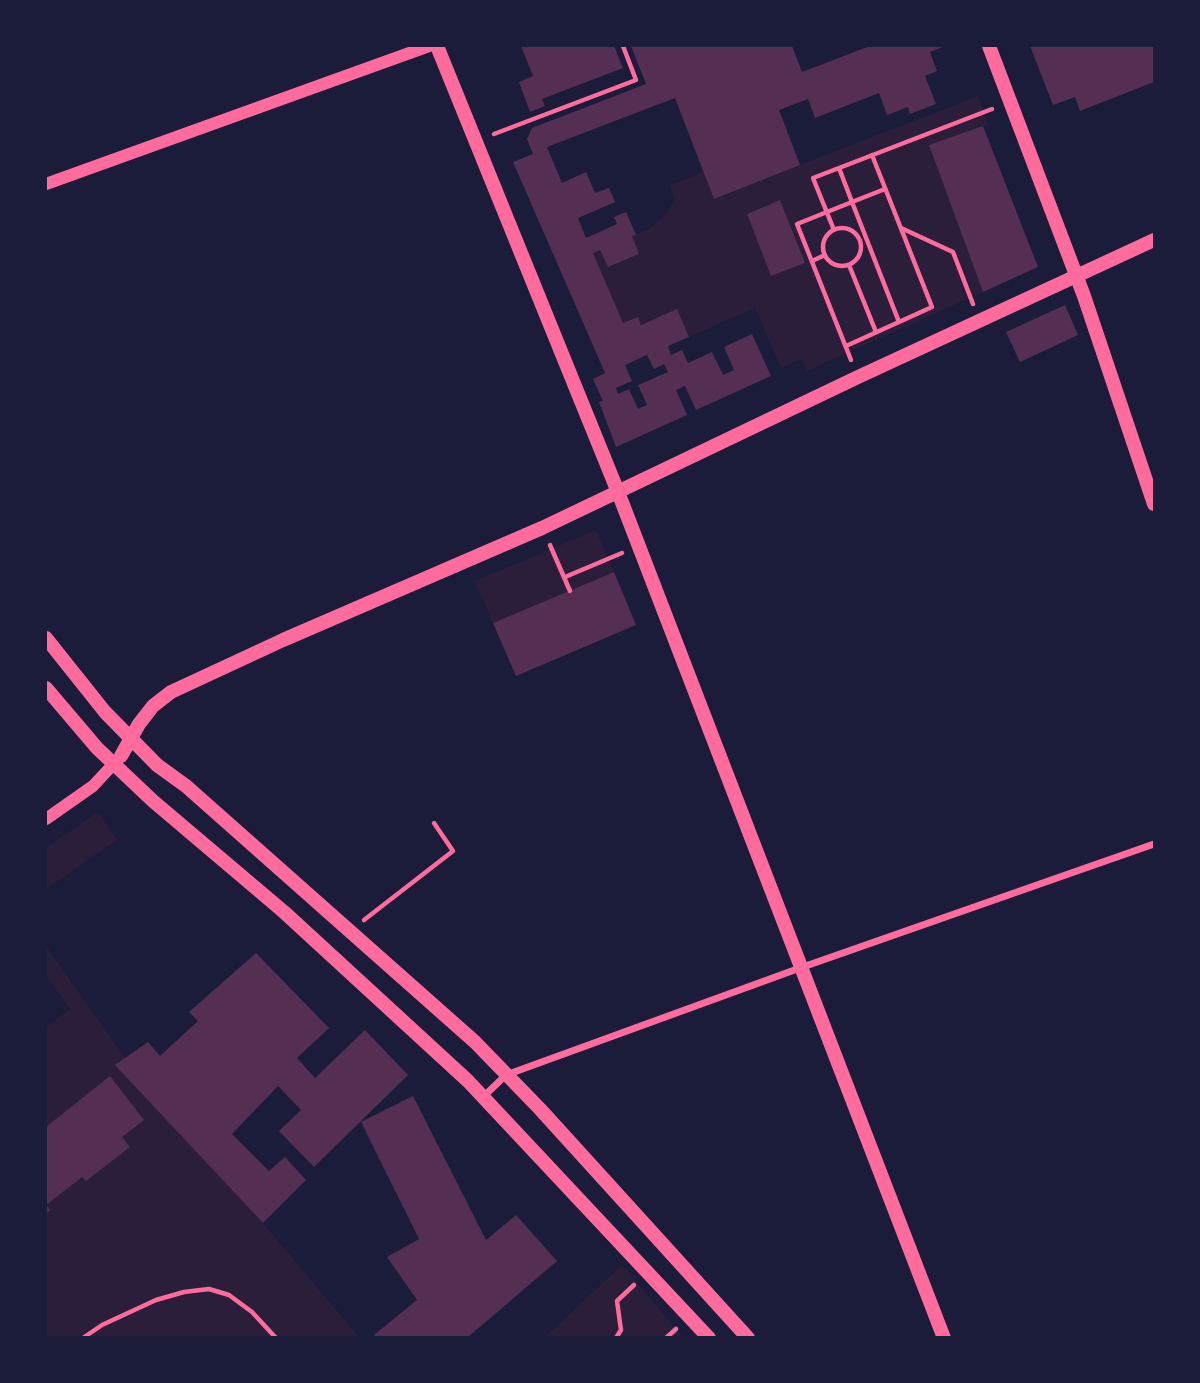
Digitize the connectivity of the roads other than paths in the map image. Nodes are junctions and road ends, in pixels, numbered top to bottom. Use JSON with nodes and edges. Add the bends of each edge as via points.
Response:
{"nodes":[{"id":1,"x":429,"y":46,"type":"edge"},
{"id":2,"x":436,"y":46,"type":"edge"},
{"id":3,"x":989,"y":46,"type":"edge"},
{"id":4,"x":46,"y":184,"type":"edge"},
{"id":5,"x":1154,"y":240,"type":"edge"},
{"id":6,"x":1076,"y":276,"type":"junction"},
{"id":7,"x":618,"y":492,"type":"junction"},
{"id":8,"x":1154,"y":504,"type":"edge"},
{"id":9,"x":46,"y":638,"type":"edge"},
{"id":10,"x":46,"y":688,"type":"edge"},
{"id":11,"x":132,"y":741,"type":"junction"},
{"id":12,"x":118,"y":760,"type":"junction"},
{"id":13,"x":46,"y":819,"type":"edge"},
{"id":14,"x":1154,"y":844,"type":"edge"},
{"id":15,"x":800,"y":968,"type":"junction"},
{"id":16,"x":506,"y":1075,"type":"junction"},
{"id":17,"x":483,"y":1097,"type":"junction"},
{"id":18,"x":709,"y":1338,"type":"edge"},
{"id":19,"x":748,"y":1338,"type":"edge"},
{"id":20,"x":944,"y":1338,"type":"edge"}],
"edges":[{"from":1,"to":4,"type":"street"},
{"from":2,"to":7,"type":"main road"},
{"from":3,"to":6,"type":"main road"},
{"from":5,"to":6,"type":"main road"},
{"from":6,"to":7,"type":"main road"},
{"from":6,"to":8,"type":"main road"},
{"from":7,"to":11,"type":"main road","via":[[171,692],[153,706]]},
{"from":7,"to":15,"type":"main road"},
{"from":9,"to":11,"type":"main road"},
{"from":10,"to":12,"type":"main road"},
{"from":11,"to":12,"type":"main road"},
{"from":11,"to":16,"type":"main road","via":[[475,1042]]},
{"from":12,"to":13,"type":"street","via":[[93,786]]},
{"from":12,"to":17,"type":"main road","via":[[153,801],[365,984]]},
{"from":14,"to":15,"type":"street"},
{"from":15,"to":16,"type":"street"},
{"from":15,"to":20,"type":"main road"},
{"from":16,"to":17,"type":"street"},
{"from":16,"to":19,"type":"main road"},
{"from":17,"to":18,"type":"main road"}]}
